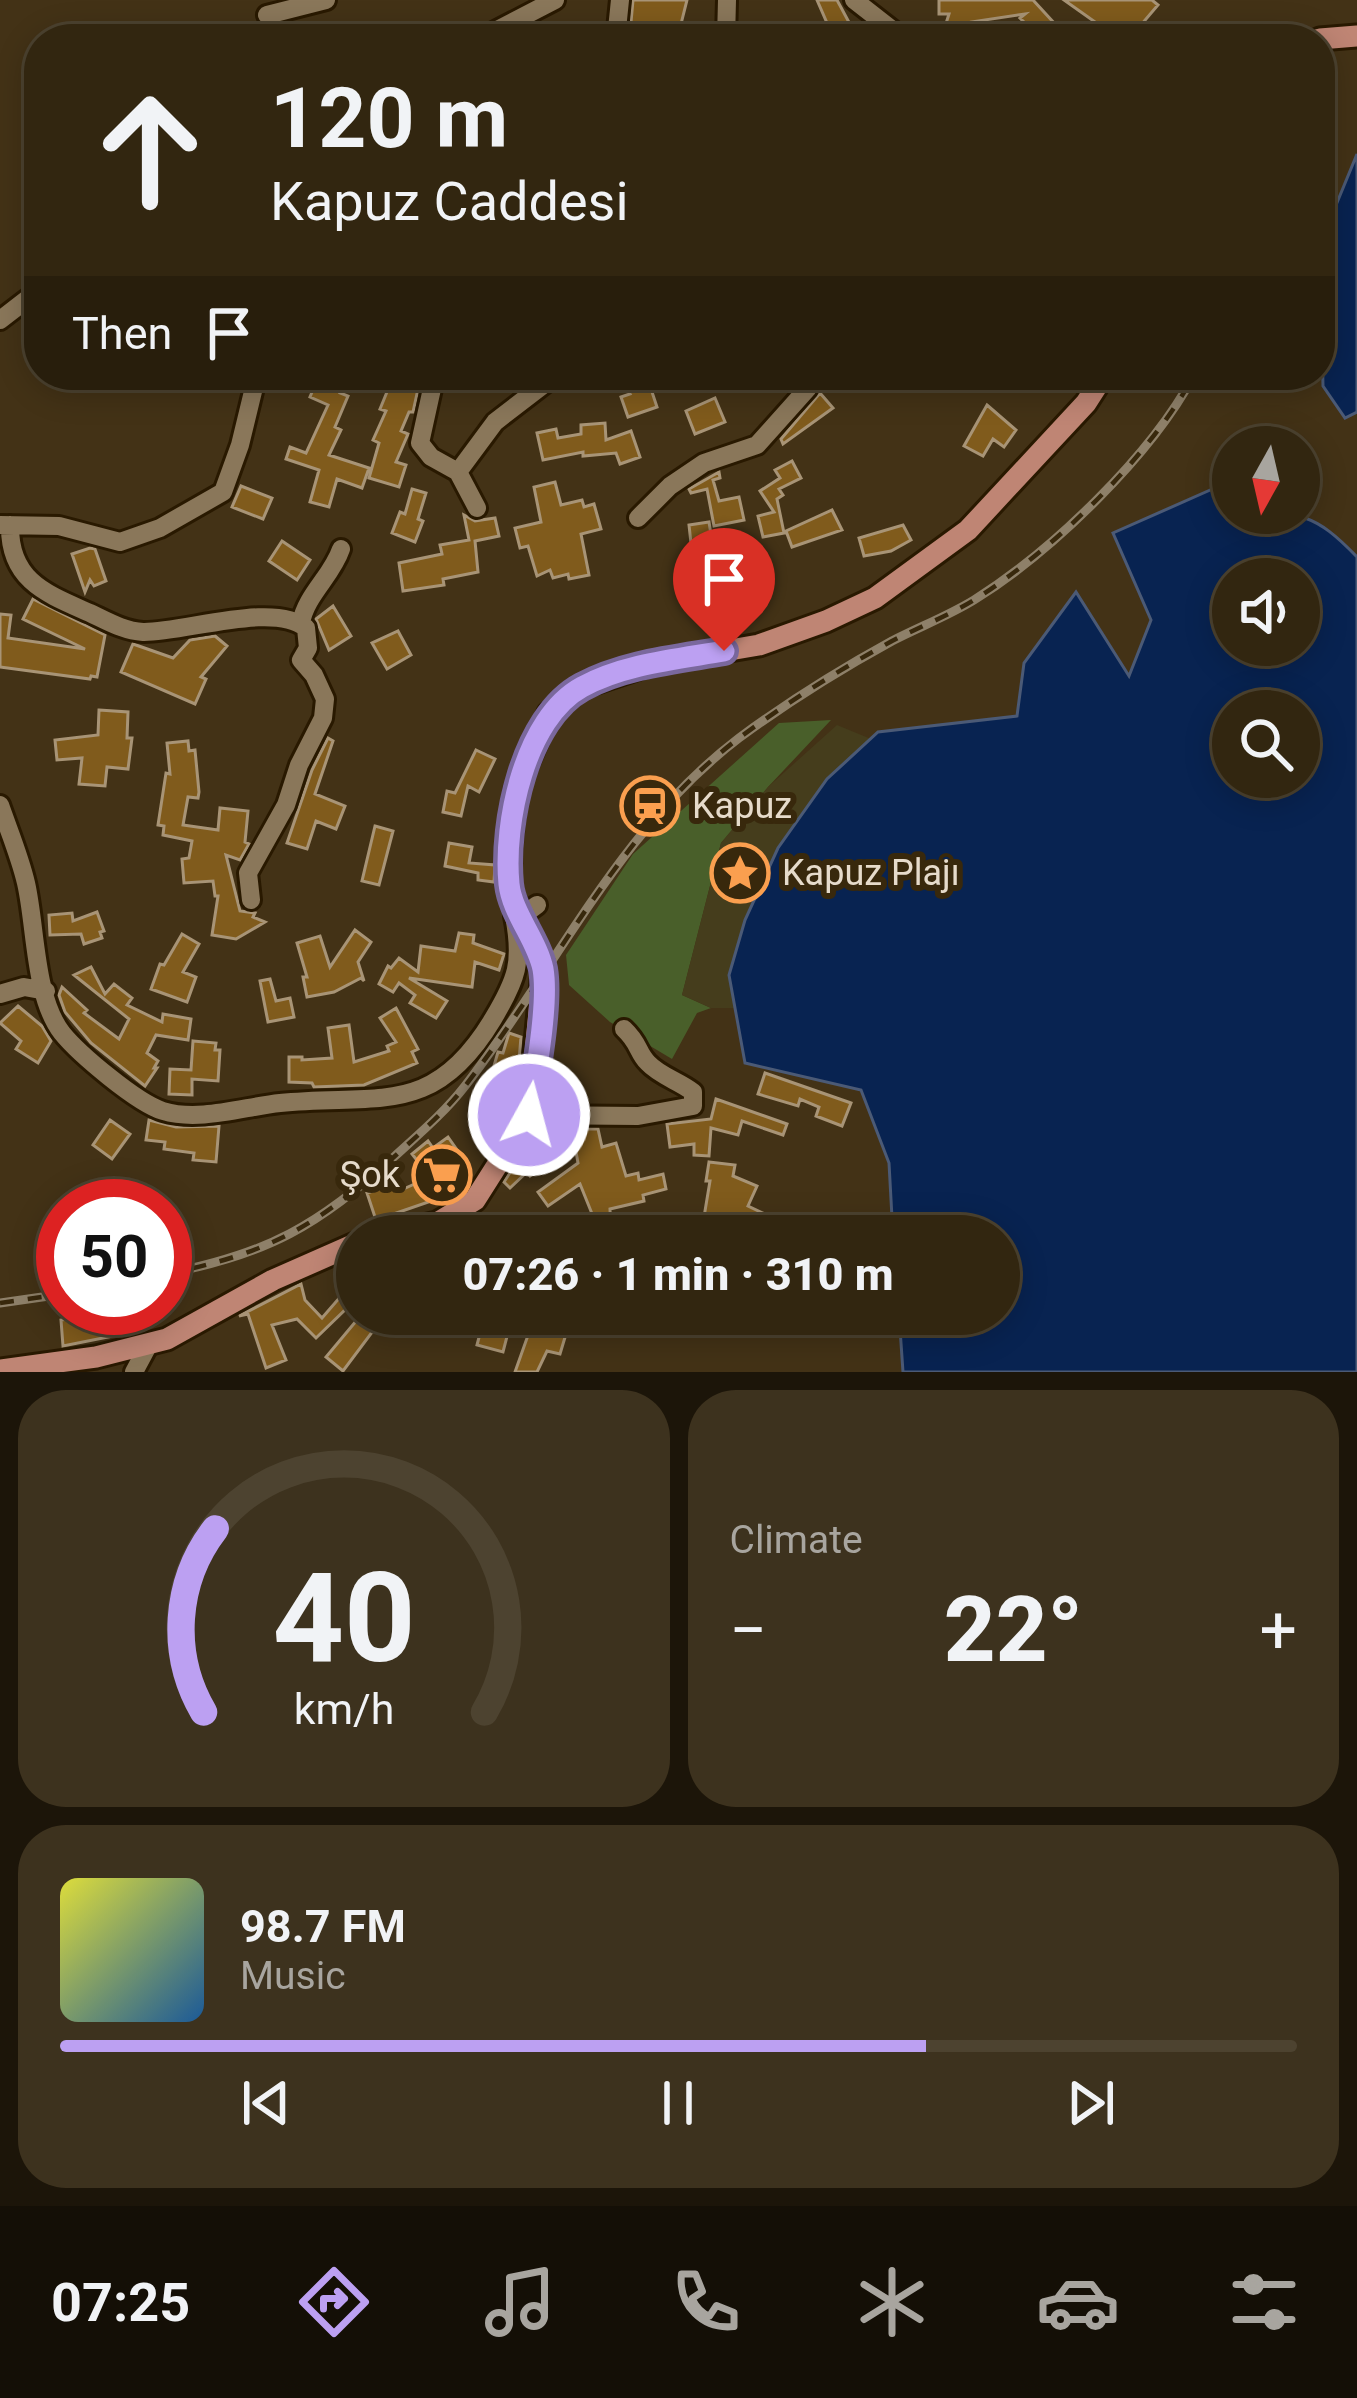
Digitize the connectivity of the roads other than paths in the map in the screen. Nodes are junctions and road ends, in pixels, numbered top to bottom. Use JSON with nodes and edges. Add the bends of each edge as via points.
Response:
{"nodes":[{"id":1,"x":326,"y":0,"type":"edge"},
{"id":2,"x":555,"y":0,"type":"edge"},
{"id":3,"x":854,"y":0,"type":"edge"},
{"id":4,"x":267,"y":15,"type":"dead end"},
{"id":5,"x":509,"y":24,"type":"edge"},
{"id":6,"x":885,"y":24,"type":"edge"},
{"id":7,"x":24,"y":302,"type":"edge"},
{"id":8,"x":0,"y":320,"type":"edge"},
{"id":9,"x":253,"y":390,"type":"edge"},
{"id":10,"x":432,"y":390,"type":"edge"},
{"id":11,"x":537,"y":390,"type":"edge"},
{"id":12,"x":806,"y":390,"type":"edge"},
{"id":13,"x":1095,"y":390,"type":"edge"},
{"id":14,"x":458,"y":472,"type":"junction"},
{"id":15,"x":477,"y":508,"type":"dead end"},
{"id":16,"x":638,"y":518,"type":"dead end"},
{"id":17,"x":5,"y":525,"type":"edge"},
{"id":18,"x":340,"y":549,"type":"dead end"},
{"id":19,"x":302,"y":623,"type":"junction"},
{"id":20,"x":0,"y":805,"type":"edge"},
{"id":21,"x":509,"y":888,"type":"junction"},
{"id":22,"x":251,"y":900,"type":"dead end"},
{"id":23,"x":46,"y":991,"type":"junction"},
{"id":24,"x":0,"y":994,"type":"edge"},
{"id":25,"x":624,"y":1029,"type":"dead end"},
{"id":26,"x":529,"y":1115,"type":"junction"},
{"id":27,"x":450,"y":1215,"type":"edge"},
{"id":28,"x":336,"y":1252,"type":"edge"},
{"id":29,"x":149,"y":1344,"type":"junction"},
{"id":30,"x":44,"y":1368,"type":"edge"},
{"id":31,"x":0,"y":1370,"type":"edge"},
{"id":32,"x":134,"y":1372,"type":"edge"}],
"edges":[{"from":1,"to":4,"type":"street"},
{"from":2,"to":5,"type":"street"},
{"from":3,"to":6,"type":"street"},
{"from":7,"to":8,"type":"street"},
{"from":9,"to":17,"type":"street","via":[[223,492],[160,528],[121,542],[59,526]]},
{"from":10,"to":14,"type":"street","via":[[420,443]]},
{"from":11,"to":14,"type":"street","via":[[495,422]]},
{"from":12,"to":16,"type":"street","via":[[757,446],[704,463]]},
{"from":13,"to":21,"type":"main road","via":[[968,530],[875,598],[759,645],[654,663],[582,687],[549,713],[516,789]]},
{"from":14,"to":15,"type":"street"},
{"from":17,"to":19,"type":"street","via":[[36,589],[127,630],[250,618]]},
{"from":18,"to":19,"type":"street"},
{"from":19,"to":22,"type":"street","via":[[309,637],[301,660],[325,708],[248,873]]},
{"from":20,"to":23,"type":"street","via":[[26,882]]},
{"from":21,"to":23,"type":"street","via":[[520,948],[515,982],[480,1040],[438,1084],[373,1101],[194,1115],[159,1110],[62,1032]]},
{"from":21,"to":26,"type":"main road","via":[[530,910],[543,970]]},
{"from":23,"to":24,"type":"street"},
{"from":25,"to":26,"type":"street","via":[[642,1058],[693,1092],[693,1106],[638,1116]]},
{"from":26,"to":27,"type":"main road","via":[[475,1200]]},
{"from":28,"to":29,"type":"main road"},
{"from":29,"to":30,"type":"main road"},
{"from":29,"to":32,"type":"street"},
{"from":30,"to":31,"type":"main road"}]}
